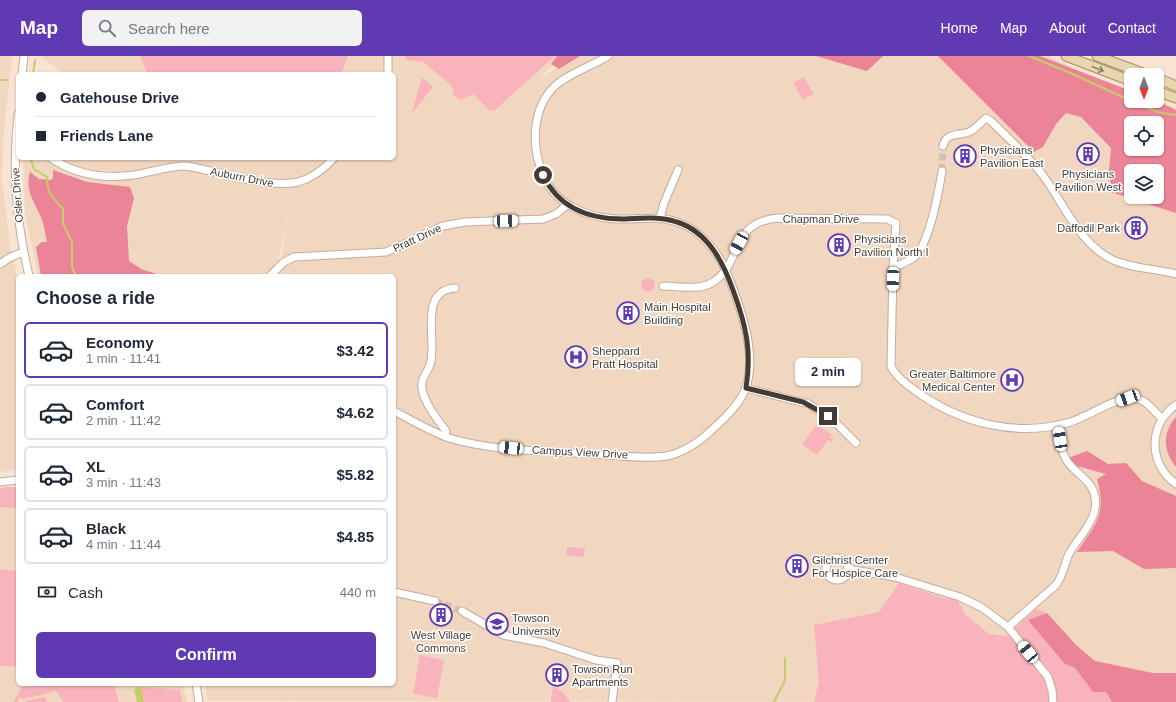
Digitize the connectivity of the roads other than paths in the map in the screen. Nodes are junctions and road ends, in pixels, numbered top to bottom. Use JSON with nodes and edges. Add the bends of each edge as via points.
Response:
{"nodes":[{"id":1,"x":24,"y":56,"type":"edge"},
{"id":2,"x":388,"y":56,"type":"edge"},
{"id":3,"x":608,"y":56,"type":"edge"},
{"id":4,"x":1066,"y":56,"type":"edge"},
{"id":5,"x":1097,"y":56,"type":"edge"},
{"id":6,"x":1129,"y":68,"type":"edge"},
{"id":7,"x":22,"y":72,"type":"edge"},
{"id":8,"x":388,"y":72,"type":"edge"},
{"id":9,"x":1124,"y":78,"type":"edge"},
{"id":10,"x":1164,"y":81,"type":"edge"},
{"id":11,"x":1176,"y":86,"type":"edge"},
{"id":12,"x":1164,"y":94,"type":"edge"},
{"id":13,"x":1176,"y":98,"type":"edge"},
{"id":14,"x":943,"y":146,"type":"dead end"},
{"id":15,"x":16,"y":160,"type":"edge"},
{"id":16,"x":55,"y":160,"type":"edge"},
{"id":17,"x":332,"y":160,"type":"edge"},
{"id":18,"x":678,"y":170,"type":"dead end"},
{"id":19,"x":942,"y":171,"type":"tunnel mouth"},
{"id":20,"x":567,"y":205,"type":"junction"},
{"id":21,"x":660,"y":218,"type":"junction"},
{"id":22,"x":24,"y":252,"type":"junction"},
{"id":23,"x":0,"y":264,"type":"edge"},
{"id":24,"x":725,"y":268,"type":"junction"},
{"id":25,"x":893,"y":268,"type":"junction"},
{"id":26,"x":29,"y":274,"type":"edge"},
{"id":27,"x":272,"y":274,"type":"edge"},
{"id":28,"x":1176,"y":274,"type":"edge"},
{"id":29,"x":664,"y":286,"type":"dead end"},
{"id":30,"x":454,"y":288,"type":"dead end"},
{"id":31,"x":746,"y":388,"type":"junction"},
{"id":32,"x":1176,"y":405,"type":"edge"},
{"id":33,"x":396,"y":412,"type":"edge"},
{"id":34,"x":1162,"y":418,"type":"junction"},
{"id":35,"x":1058,"y":425,"type":"junction"},
{"id":36,"x":445,"y":436,"type":"junction"},
{"id":37,"x":856,"y":443,"type":"dead end"},
{"id":38,"x":16,"y":480,"type":"edge"},
{"id":39,"x":0,"y":482,"type":"edge"},
{"id":40,"x":1176,"y":484,"type":"edge"},
{"id":41,"x":848,"y":569,"type":"dead end"},
{"id":42,"x":396,"y":592,"type":"edge"},
{"id":43,"x":435,"y":600,"type":"tunnel mouth"},
{"id":44,"x":462,"y":611,"type":"tunnel mouth"},
{"id":45,"x":1008,"y":628,"type":"junction"},
{"id":46,"x":196,"y":686,"type":"edge"},
{"id":47,"x":200,"y":702,"type":"edge"},
{"id":48,"x":612,"y":702,"type":"edge"},
{"id":49,"x":1053,"y":702,"type":"edge"}],
"edges":[{"from":1,"to":7,"type":"street"},
{"from":2,"to":8,"type":"street"},
{"from":3,"to":20,"type":"street","via":[[556,86],[546,97],[538,114],[536,139],[541,168],[552,191]]},
{"from":4,"to":9,"type":"main road","one_way":true},
{"from":5,"to":6,"type":"main road"},
{"from":10,"to":11,"type":"main road"},
{"from":12,"to":13,"type":"main road"},
{"from":14,"to":28,"type":"street","via":[[952,134],[968,132],[986,118],[1036,167],[1080,231],[1098,250],[1124,264]]},
{"from":15,"to":22,"type":"street","name":"Osler Drive","via":[[15,193]]},
{"from":16,"to":17,"type":"street","name":"Auburn Drive","via":[[72,170],[98,175],[134,175],[186,166],[279,184],[307,179]]},
{"from":18,"to":21,"type":"street"},
{"from":19,"to":25,"type":"street","via":[[936,203],[923,244],[913,258]]},
{"from":20,"to":21,"type":"street","via":[[607,218]]},
{"from":20,"to":27,"type":"street","name":"Pratt Drive","via":[[556,214],[542,219],[465,222],[443,226],[386,252],[294,257],[284,262]]},
{"from":21,"to":24,"type":"street","via":[[677,222],[695,232],[716,251]]},
{"from":22,"to":23,"type":"street"},
{"from":22,"to":26,"type":"street","name":"Osler Drive"},
{"from":24,"to":25,"type":"street","name":"Chapman Drive","via":[[744,234],[765,220],[887,218],[896,223]]},
{"from":24,"to":29,"type":"street","via":[[712,283],[702,286]]},
{"from":24,"to":31,"type":"street","via":[[749,343]]},
{"from":25,"to":35,"type":"street","via":[[891,367],[898,378],[937,406],[971,421],[1042,428]]},
{"from":30,"to":36,"type":"street","via":[[442,292],[434,303],[431,320],[431,360],[422,380],[424,396],[446,432]]},
{"from":31,"to":36,"type":"street","name":"Campus View Drive","via":[[710,432],[684,450],[664,456],[527,449],[469,442]]},
{"from":31,"to":37,"type":"street","via":[[809,404],[836,423]]},
{"from":32,"to":34,"type":"street"},
{"from":33,"to":36,"type":"street","name":"Campus View Drive"},
{"from":34,"to":35,"type":"street","via":[[1149,405],[1128,398],[1075,421]]},
{"from":34,"to":40,"type":"street","via":[[1155,434],[1156,453],[1165,474]]},
{"from":35,"to":45,"type":"street","via":[[1068,463],[1086,480],[1093,492],[1094,513],[1084,534],[1070,553],[1062,577]]},
{"from":38,"to":39,"type":"street"},
{"from":41,"to":45,"type":"street","via":[[895,576],[960,597],[981,607]]},
{"from":42,"to":43,"type":"street"},
{"from":44,"to":48,"type":"street","via":[[503,635],[544,643],[596,660],[617,663]]},
{"from":45,"to":49,"type":"street","via":[[1048,677]]},
{"from":46,"to":47,"type":"street"}]}
